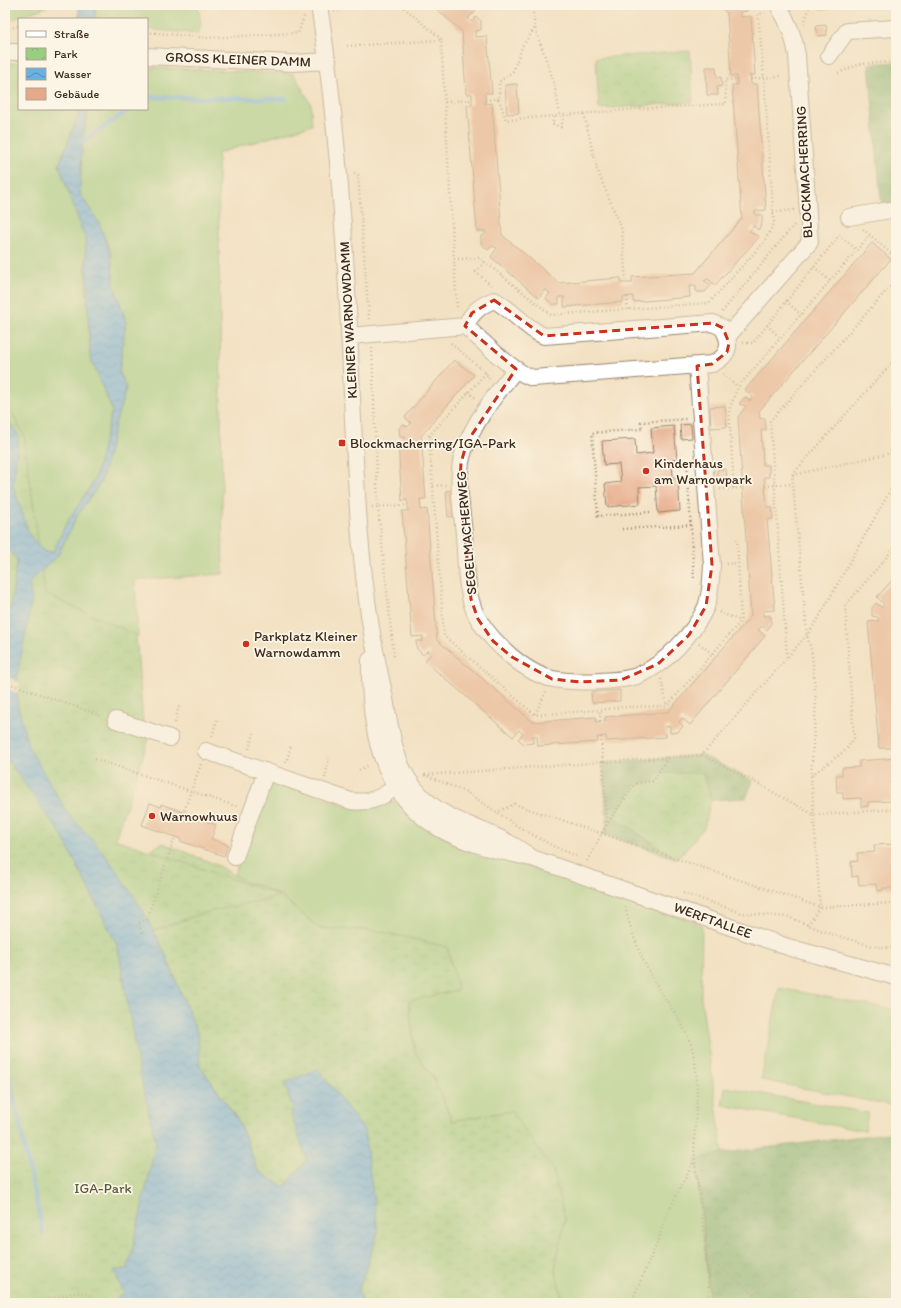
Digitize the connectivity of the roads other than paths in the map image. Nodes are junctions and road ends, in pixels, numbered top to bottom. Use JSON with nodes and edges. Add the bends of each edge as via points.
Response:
{"nodes":[{"id":1,"x":780,"y":8,"type":"edge"},
{"id":2,"x":320,"y":9,"type":"edge"},
{"id":3,"x":896,"y":28,"type":"edge"},
{"id":4,"x":5,"y":52,"type":"edge"},
{"id":5,"x":18,"y":52,"type":"edge"},
{"id":6,"x":148,"y":56,"type":"edge"},
{"id":7,"x":829,"y":56,"type":"dead end"},
{"id":8,"x":328,"y":61,"type":"junction"},
{"id":9,"x":896,"y":209,"type":"edge"},
{"id":10,"x":849,"y":217,"type":"road end"},
{"id":11,"x":466,"y":326,"type":"junction"},
{"id":12,"x":350,"y":336,"type":"junction"},
{"id":13,"x":728,"y":340,"type":"junction"},
{"id":14,"x":697,"y":366,"type":"junction"},
{"id":15,"x":516,"y":369,"type":"junction"},
{"id":16,"x":116,"y":720,"type":"road end"},
{"id":17,"x":170,"y":738,"type":"dead end"},
{"id":18,"x":209,"y":743,"type":"road end"},
{"id":19,"x":266,"y":772,"type":"junction"},
{"id":20,"x":407,"y":778,"type":"junction"},
{"id":21,"x":235,"y":857,"type":"dead end"},
{"id":22,"x":896,"y":977,"type":"edge"}],
"edges":[{"from":1,"to":13,"type":"street","name":"BLOCKMACHERRING","via":[[794,40],[799,75],[810,242]]},
{"from":2,"to":8,"type":"street","name":"KLEINER WARNOWDAMM"},
{"from":3,"to":7,"type":"street","via":[[847,32]]},
{"from":4,"to":5,"type":"street"},
{"from":6,"to":8,"type":"street","name":"GROSS KLEINER DAMM","via":[[293,63]]},
{"from":8,"to":12,"type":"street","name":"KLEINER WARNOWDAMM"},
{"from":9,"to":10,"type":"street"},
{"from":11,"to":12,"type":"street"},
{"from":11,"to":13,"type":"street","via":[[472,313],[494,300],[535,333],[544,336],[713,323],[723,328]]},
{"from":11,"to":15,"type":"street","name":"BLOCKMACHERRING"},
{"from":12,"to":20,"type":"street","name":"KLEINER WARNOWDAMM","via":[[355,456],[371,636],[396,751]]},
{"from":13,"to":14,"type":"street","name":"BLOCKMACHERRING","via":[[727,352],[721,360]]},
{"from":14,"to":15,"type":"street","name":"BLOCKMACHERRING","via":[[533,378]]},
{"from":14,"to":15,"type":"street","name":"SEGELMACHERWEG","via":[[712,565],[711,589],[706,606],[689,635],[658,664],[621,680],[580,682],[552,679],[512,657],[493,641],[478,619],[471,599],[460,484],[461,463],[467,442],[496,394]]},
{"from":16,"to":17,"type":"street"},
{"from":18,"to":19,"type":"street"},
{"from":19,"to":20,"type":"street","via":[[321,792],[366,803],[382,796]]},
{"from":19,"to":21,"type":"street"},
{"from":20,"to":22,"type":"street","name":"WERFTALLEE","via":[[439,811],[508,842],[532,858],[788,947]]}]}
